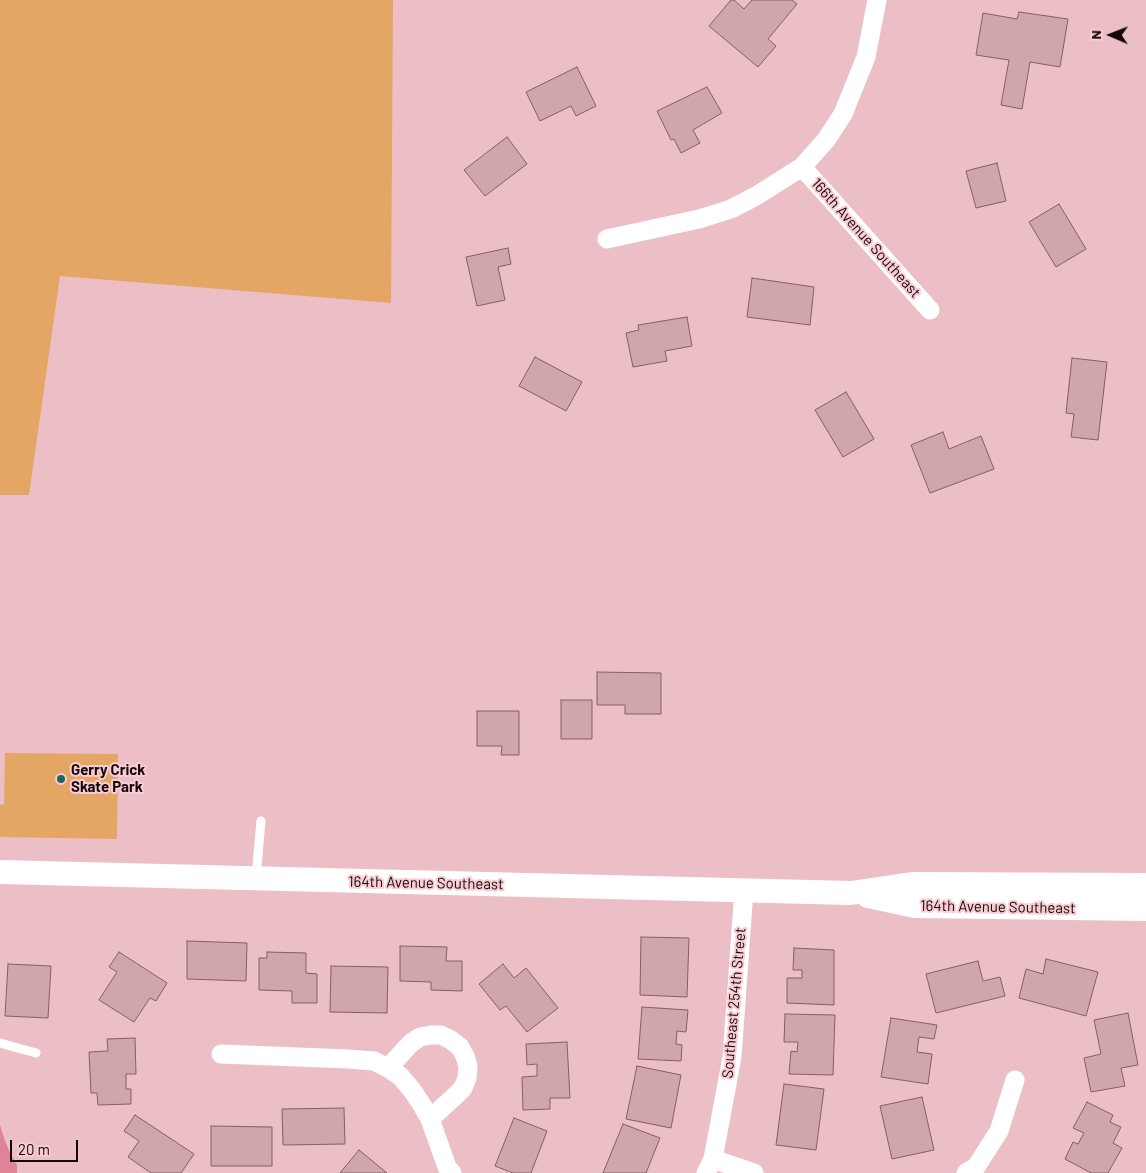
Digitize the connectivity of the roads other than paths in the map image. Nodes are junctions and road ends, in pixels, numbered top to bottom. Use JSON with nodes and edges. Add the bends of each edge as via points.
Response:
{"nodes":[{"id":1,"x":877,"y":0,"type":"edge"},
{"id":2,"x":802,"y":167,"type":"junction"},
{"id":3,"x":607,"y":238,"type":"dead end"},
{"id":4,"x":930,"y":310,"type":"dead end"},
{"id":5,"x":261,"y":821,"type":"dead end"},
{"id":6,"x":0,"y":872,"type":"edge"},
{"id":7,"x":256,"y":878,"type":"junction"},
{"id":8,"x":1146,"y":885,"type":"edge"},
{"id":9,"x":744,"y":890,"type":"junction"},
{"id":10,"x":852,"y":893,"type":"junction"},
{"id":11,"x":1146,"y":909,"type":"edge"},
{"id":12,"x":0,"y":1043,"type":"edge"},
{"id":13,"x":36,"y":1053,"type":"dead end"},
{"id":14,"x":221,"y":1054,"type":"dead end"},
{"id":15,"x":388,"y":1068,"type":"junction"},
{"id":16,"x":1015,"y":1080,"type":"dead end"},
{"id":17,"x":430,"y":1119,"type":"junction"},
{"id":18,"x":709,"y":1166,"type":"edge"},
{"id":19,"x":452,"y":1173,"type":"edge"},
{"id":20,"x":754,"y":1173,"type":"edge"},
{"id":21,"x":966,"y":1173,"type":"edge"}],
"edges":[{"from":1,"to":2,"type":"street","via":[[866,57],[843,114]]},
{"from":2,"to":3,"type":"street","via":[[731,209]]},
{"from":2,"to":4,"type":"street","name":"166th Avenue Southeast"},
{"from":5,"to":7,"type":"lane"},
{"from":6,"to":7,"type":"street","name":"164th Avenue Southeast"},
{"from":7,"to":9,"type":"street","name":"164th Avenue Southeast"},
{"from":8,"to":10,"type":"street","name":"164th Avenue Southeast","via":[[912,884]]},
{"from":9,"to":10,"type":"street","name":"164th Avenue Southeast"},
{"from":9,"to":18,"type":"street","name":"Southeast 254th Street","via":[[732,1058]]},
{"from":10,"to":11,"type":"street","name":"164th Avenue Southeast","via":[[915,906]]},
{"from":12,"to":13,"type":"lane"},
{"from":14,"to":15,"type":"street","via":[[374,1061]]},
{"from":15,"to":17,"type":"street","via":[[412,1090]]},
{"from":15,"to":17,"type":"street","via":[[420,1037],[442,1036],[460,1047],[468,1067],[467,1078],[455,1096]]},
{"from":16,"to":21,"type":"street","via":[[999,1131],[976,1167]]},
{"from":17,"to":19,"type":"street"},
{"from":18,"to":20,"type":"street"}]}
